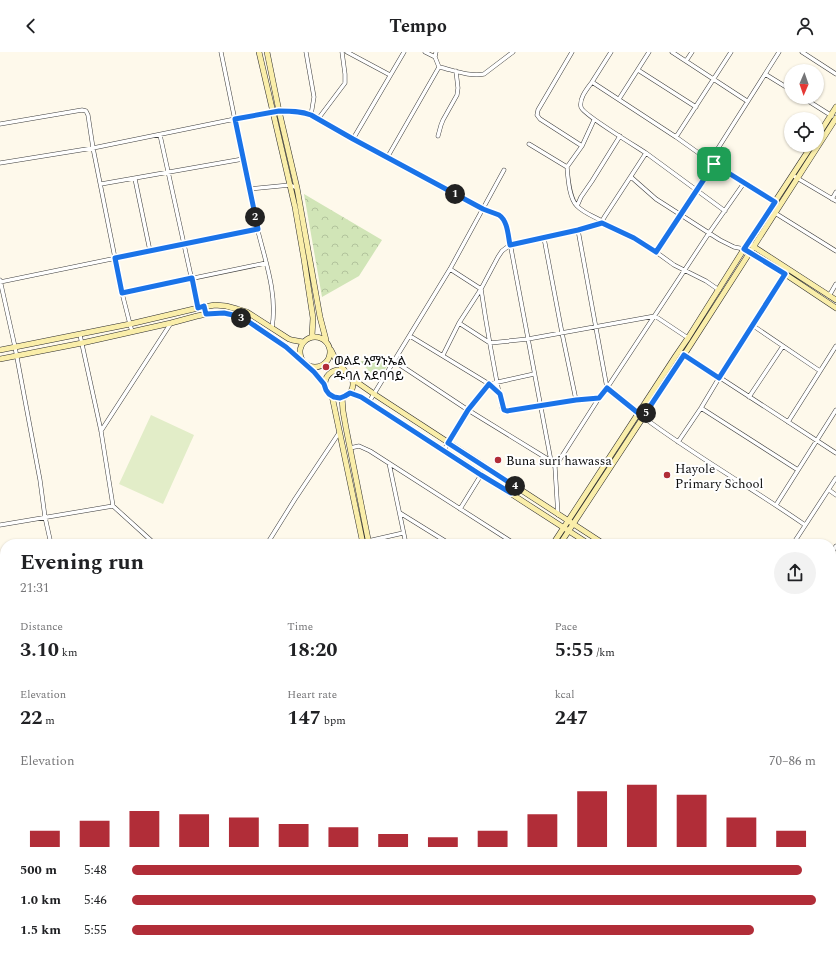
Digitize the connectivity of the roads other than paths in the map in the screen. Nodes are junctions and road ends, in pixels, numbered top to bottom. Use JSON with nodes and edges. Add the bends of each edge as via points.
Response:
{"nodes":[{"id":1,"x":221,"y":52,"type":"edge"},
{"id":2,"x":259,"y":52,"type":"edge"},
{"id":3,"x":267,"y":52,"type":"edge"},
{"id":4,"x":306,"y":52,"type":"edge"},
{"id":5,"x":342,"y":52,"type":"edge"},
{"id":6,"x":347,"y":52,"type":"edge"},
{"id":7,"x":404,"y":52,"type":"edge"},
{"id":8,"x":425,"y":52,"type":"edge"},
{"id":9,"x":436,"y":52,"type":"edge"},
{"id":10,"x":513,"y":52,"type":"edge"},
{"id":11,"x":572,"y":52,"type":"edge"},
{"id":12,"x":611,"y":52,"type":"edge"},
{"id":13,"x":649,"y":52,"type":"edge"},
{"id":14,"x":672,"y":52,"type":"edge"},
{"id":15,"x":692,"y":52,"type":"edge"},
{"id":16,"x":731,"y":52,"type":"edge"},
{"id":17,"x":779,"y":52,"type":"edge"},
{"id":18,"x":802,"y":52,"type":"edge"},
{"id":19,"x":435,"y":57,"type":"junction"},
{"id":20,"x":686,"y":61,"type":"junction"},
{"id":21,"x":439,"y":67,"type":"junction"},
{"id":22,"x":638,"y":70,"type":"junction"},
{"id":23,"x":456,"y":71,"type":"junction"},
{"id":24,"x":765,"y":74,"type":"junction"},
{"id":25,"x":836,"y":74,"type":"edge"},
{"id":26,"x":390,"y":75,"type":"junction"},
{"id":27,"x":713,"y":79,"type":"junction"},
{"id":28,"x":592,"y":82,"type":"junction"},
{"id":29,"x":784,"y":86,"type":"edge"},
{"id":30,"x":619,"y":99,"type":"junction"},
{"id":31,"x":747,"y":101,"type":"junction"},
{"id":32,"x":813,"y":104,"type":"edge"},
{"id":33,"x":696,"y":107,"type":"junction"},
{"id":34,"x":836,"y":107,"type":"edge"},
{"id":35,"x":279,"y":111,"type":"junction"},
{"id":36,"x":272,"y":112,"type":"junction"},
{"id":37,"x":311,"y":115,"type":"junction"},
{"id":38,"x":835,"y":118,"type":"edge"},
{"id":39,"x":235,"y":119,"type":"junction"},
{"id":40,"x":318,"y":119,"type":"junction"},
{"id":41,"x":594,"y":120,"type":"junction"},
{"id":42,"x":0,"y":124,"type":"edge"},
{"id":43,"x":824,"y":130,"type":"edge"},
{"id":44,"x":160,"y":135,"type":"junction"},
{"id":45,"x":438,"y":136,"type":"dead end"},
{"id":46,"x":620,"y":136,"type":"junction"},
{"id":47,"x":676,"y":137,"type":"junction"},
{"id":48,"x":353,"y":139,"type":"junction"},
{"id":49,"x":530,"y":144,"type":"dead end"},
{"id":50,"x":582,"y":146,"type":"junction"},
{"id":51,"x":93,"y":148,"type":"junction"},
{"id":52,"x":808,"y":152,"type":"edge"},
{"id":53,"x":646,"y":153,"type":"junction"},
{"id":54,"x":387,"y":158,"type":"junction"},
{"id":55,"x":243,"y":159,"type":"junction"},
{"id":56,"x":710,"y":160,"type":"junction"},
{"id":57,"x":0,"y":163,"type":"edge"},
{"id":58,"x":714,"y":164,"type":"junction"},
{"id":59,"x":567,"y":167,"type":"junction"},
{"id":60,"x":504,"y":170,"type":"dead end"},
{"id":61,"x":169,"y":172,"type":"junction"},
{"id":62,"x":631,"y":176,"type":"junction"},
{"id":63,"x":795,"y":177,"type":"junction"},
{"id":64,"x":135,"y":179,"type":"junction"},
{"id":65,"x":744,"y":183,"type":"junction"},
{"id":66,"x":101,"y":184,"type":"junction"},
{"id":67,"x":290,"y":184,"type":"junction"},
{"id":68,"x":297,"y":188,"type":"junction"},
{"id":69,"x":249,"y":189,"type":"junction"},
{"id":70,"x":697,"y":190,"type":"junction"},
{"id":71,"x":836,"y":192,"type":"edge"},
{"id":72,"x":832,"y":198,"type":"junction"},
{"id":73,"x":836,"y":201,"type":"edge"},
{"id":74,"x":775,"y":202,"type":"junction"},
{"id":75,"x":577,"y":206,"type":"junction"},
{"id":76,"x":483,"y":209,"type":"junction"},
{"id":77,"x":725,"y":211,"type":"junction"},
{"id":78,"x":775,"y":213,"type":"junction"},
{"id":79,"x":680,"y":214,"type":"junction"},
{"id":80,"x":602,"y":222,"type":"junction"},
{"id":81,"x":258,"y":229,"type":"junction"},
{"id":82,"x":578,"y":230,"type":"junction"},
{"id":83,"x":709,"y":233,"type":"junction"},
{"id":84,"x":544,"y":238,"type":"junction"},
{"id":85,"x":184,"y":244,"type":"junction"},
{"id":86,"x":510,"y":245,"type":"junction"},
{"id":87,"x":751,"y":245,"type":"junction"},
{"id":88,"x":150,"y":251,"type":"junction"},
{"id":89,"x":747,"y":251,"type":"junction"},
{"id":90,"x":836,"y":251,"type":"edge"},
{"id":91,"x":656,"y":252,"type":"junction"},
{"id":92,"x":115,"y":258,"type":"junction"},
{"id":93,"x":266,"y":263,"type":"junction"},
{"id":94,"x":450,"y":269,"type":"junction"},
{"id":95,"x":685,"y":271,"type":"junction"},
{"id":96,"x":785,"y":274,"type":"junction"},
{"id":97,"x":192,"y":278,"type":"junction"},
{"id":98,"x":0,"y":281,"type":"edge"},
{"id":99,"x":836,"y":284,"type":"edge"},
{"id":100,"x":481,"y":289,"type":"junction"},
{"id":101,"x":720,"y":290,"type":"junction"},
{"id":102,"x":122,"y":293,"type":"junction"},
{"id":103,"x":829,"y":296,"type":"junction"},
{"id":104,"x":836,"y":300,"type":"edge"},
{"id":105,"x":204,"y":306,"type":"junction"},
{"id":106,"x":198,"y":308,"type":"junction"},
{"id":107,"x":836,"y":308,"type":"edge"},
{"id":108,"x":206,"y":314,"type":"junction"},
{"id":109,"x":654,"y":316,"type":"junction"},
{"id":110,"x":171,"y":323,"type":"junction"},
{"id":111,"x":459,"y":323,"type":"junction"},
{"id":112,"x":130,"y":324,"type":"junction"},
{"id":113,"x":752,"y":325,"type":"junction"},
{"id":114,"x":595,"y":327,"type":"junction"},
{"id":115,"x":272,"y":328,"type":"junction"},
{"id":116,"x":132,"y":332,"type":"junction"},
{"id":117,"x":562,"y":333,"type":"junction"},
{"id":118,"x":80,"y":335,"type":"junction"},
{"id":119,"x":312,"y":336,"type":"junction"},
{"id":120,"x":410,"y":336,"type":"junction"},
{"id":121,"x":688,"y":338,"type":"junction"},
{"id":122,"x":528,"y":339,"type":"junction"},
{"id":123,"x":326,"y":340,"type":"junction"},
{"id":124,"x":303,"y":342,"type":"junction"},
{"id":125,"x":82,"y":343,"type":"junction"},
{"id":126,"x":490,"y":343,"type":"junction"},
{"id":127,"x":783,"y":346,"type":"junction"},
{"id":128,"x":836,"y":346,"type":"edge"},
{"id":129,"x":15,"y":347,"type":"junction"},
{"id":130,"x":0,"y":350,"type":"edge"},
{"id":131,"x":331,"y":350,"type":"junction"},
{"id":132,"x":679,"y":351,"type":"junction"},
{"id":133,"x":443,"y":355,"type":"junction"},
{"id":134,"x":684,"y":355,"type":"junction"},
{"id":135,"x":16,"y":356,"type":"junction"},
{"id":136,"x":0,"y":359,"type":"edge"},
{"id":137,"x":302,"y":361,"type":"junction"},
{"id":138,"x":394,"y":361,"type":"junction"},
{"id":139,"x":307,"y":365,"type":"junction"},
{"id":140,"x":820,"y":370,"type":"junction"},
{"id":141,"x":345,"y":371,"type":"junction"},
{"id":142,"x":534,"y":374,"type":"junction"},
{"id":143,"x":351,"y":378,"type":"junction"},
{"id":144,"x":719,"y":378,"type":"junction"},
{"id":145,"x":497,"y":382,"type":"junction"},
{"id":146,"x":324,"y":384,"type":"junction"},
{"id":147,"x":489,"y":384,"type":"junction"},
{"id":148,"x":607,"y":388,"type":"junction"},
{"id":149,"x":350,"y":393,"type":"junction"},
{"id":150,"x":374,"y":394,"type":"junction"},
{"id":151,"x":500,"y":394,"type":"junction"},
{"id":152,"x":332,"y":396,"type":"junction"},
{"id":153,"x":342,"y":397,"type":"junction"},
{"id":154,"x":749,"y":397,"type":"junction"},
{"id":155,"x":599,"y":398,"type":"junction"},
{"id":156,"x":576,"y":400,"type":"junction"},
{"id":157,"x":370,"y":402,"type":"junction"},
{"id":158,"x":541,"y":406,"type":"junction"},
{"id":159,"x":701,"y":408,"type":"junction"},
{"id":160,"x":468,"y":410,"type":"junction"},
{"id":161,"x":836,"y":410,"type":"edge"},
{"id":162,"x":641,"y":415,"type":"junction"},
{"id":163,"x":788,"y":422,"type":"junction"},
{"id":164,"x":101,"y":431,"type":"junction"},
{"id":165,"x":339,"y":433,"type":"junction"},
{"id":166,"x":817,"y":441,"type":"junction"},
{"id":167,"x":678,"y":442,"type":"junction"},
{"id":168,"x":448,"y":443,"type":"junction"},
{"id":169,"x":350,"y":448,"type":"junction"},
{"id":170,"x":444,"y":450,"type":"junction"},
{"id":171,"x":836,"y":453,"type":"edge"},
{"id":172,"x":551,"y":461,"type":"junction"},
{"id":173,"x":389,"y":463,"type":"junction"},
{"id":174,"x":555,"y":467,"type":"junction"},
{"id":175,"x":798,"y":470,"type":"junction"},
{"id":176,"x":481,"y":475,"type":"junction"},
{"id":177,"x":836,"y":478,"type":"edge"},
{"id":178,"x":516,"y":487,"type":"junction"},
{"id":179,"x":829,"y":490,"type":"junction"},
{"id":180,"x":511,"y":493,"type":"junction"},
{"id":181,"x":836,"y":495,"type":"edge"},
{"id":182,"x":776,"y":505,"type":"junction"},
{"id":183,"x":113,"y":506,"type":"junction"},
{"id":184,"x":460,"y":509,"type":"junction"},
{"id":185,"x":400,"y":513,"type":"junction"},
{"id":186,"x":558,"y":515,"type":"junction"},
{"id":187,"x":45,"y":517,"type":"junction"},
{"id":188,"x":570,"y":522,"type":"junction"},
{"id":189,"x":0,"y":525,"type":"edge"},
{"id":190,"x":805,"y":525,"type":"junction"},
{"id":191,"x":566,"y":529,"type":"junction"},
{"id":192,"x":403,"y":533,"type":"junction"},
{"id":193,"x":50,"y":539,"type":"edge"},
{"id":194,"x":149,"y":539,"type":"edge"},
{"id":195,"x":271,"y":539,"type":"edge"},
{"id":196,"x":362,"y":539,"type":"edge"},
{"id":197,"x":367,"y":539,"type":"edge"},
{"id":198,"x":380,"y":539,"type":"edge"},
{"id":199,"x":405,"y":539,"type":"edge"},
{"id":200,"x":442,"y":539,"type":"edge"},
{"id":201,"x":508,"y":539,"type":"edge"},
{"id":202,"x":557,"y":539,"type":"edge"},
{"id":203,"x":562,"y":539,"type":"edge"},
{"id":204,"x":581,"y":539,"type":"edge"},
{"id":205,"x":596,"y":539,"type":"edge"},
{"id":206,"x":796,"y":539,"type":"edge"}],
"edges":[{"from":1,"to":39,"type":"street"},
{"from":2,"to":36,"type":"main road"},
{"from":3,"to":35,"type":"main road"},
{"from":4,"to":37,"type":"street","via":[[314,97]]},
{"from":5,"to":40,"type":"street","via":[[345,82]]},
{"from":6,"to":26,"type":"street"},
{"from":7,"to":26,"type":"street"},
{"from":8,"to":19,"type":"street"},
{"from":9,"to":19,"type":"street"},
{"from":10,"to":23,"type":"street","via":[[484,74]]},
{"from":11,"to":50,"type":"street","via":[[537,115]]},
{"from":12,"to":28,"type":"street"},
{"from":13,"to":22,"type":"street"},
{"from":14,"to":20,"type":"street"},
{"from":15,"to":20,"type":"street"},
{"from":16,"to":27,"type":"street"},
{"from":17,"to":24,"type":"street"},
{"from":18,"to":25,"type":"street"},
{"from":19,"to":21,"type":"street"},
{"from":20,"to":27,"type":"street"},
{"from":21,"to":23,"type":"street"},
{"from":21,"to":54,"type":"street"},
{"from":22,"to":30,"type":"street"},
{"from":22,"to":33,"type":"street"},
{"from":23,"to":45,"type":"street","via":[[457,95],[440,125]]},
{"from":24,"to":29,"type":"street"},
{"from":24,"to":31,"type":"street"},
{"from":26,"to":48,"type":"street"},
{"from":27,"to":31,"type":"street"},
{"from":27,"to":33,"type":"street"},
{"from":28,"to":30,"type":"street"},
{"from":28,"to":41,"type":"street","via":[[583,94],[581,107]]},
{"from":30,"to":47,"type":"street"},
{"from":31,"to":56,"type":"street"},
{"from":32,"to":38,"type":"street"},
{"from":33,"to":47,"type":"street"},
{"from":34,"to":38,"type":"main road"},
{"from":35,"to":36,"type":"street"},
{"from":35,"to":37,"type":"street"},
{"from":35,"to":68,"type":"main road"},
{"from":36,"to":39,"type":"street"},
{"from":36,"to":67,"type":"main road"},
{"from":37,"to":40,"type":"street"},
{"from":38,"to":43,"type":"main road"},
{"from":38,"to":63,"type":"main road"},
{"from":39,"to":44,"type":"street"},
{"from":39,"to":55,"type":"street"},
{"from":40,"to":48,"type":"street"},
{"from":41,"to":46,"type":"street"},
{"from":41,"to":50,"type":"street"},
{"from":42,"to":51,"type":"street","via":[[86,111]]},
{"from":44,"to":51,"type":"street"},
{"from":44,"to":61,"type":"street"},
{"from":46,"to":53,"type":"street"},
{"from":46,"to":75,"type":"street"},
{"from":47,"to":56,"type":"street"},
{"from":48,"to":54,"type":"street"},
{"from":49,"to":59,"type":"street"},
{"from":50,"to":59,"type":"street"},
{"from":51,"to":57,"type":"street"},
{"from":51,"to":66,"type":"street"},
{"from":52,"to":63,"type":"main road"},
{"from":53,"to":62,"type":"street"},
{"from":53,"to":70,"type":"street"},
{"from":54,"to":76,"type":"street"},
{"from":55,"to":61,"type":"street"},
{"from":55,"to":69,"type":"street"},
{"from":56,"to":58,"type":"street"},
{"from":58,"to":65,"type":"street"},
{"from":58,"to":70,"type":"street"},
{"from":59,"to":75,"type":"street","via":[[571,194]]},
{"from":60,"to":76,"type":"street"},
{"from":61,"to":64,"type":"street"},
{"from":61,"to":85,"type":"street"},
{"from":62,"to":79,"type":"street","via":[[656,199]]},
{"from":62,"to":80,"type":"street"},
{"from":63,"to":72,"type":"street"},
{"from":63,"to":74,"type":"main road"},
{"from":63,"to":78,"type":"main road"},
{"from":64,"to":66,"type":"street"},
{"from":64,"to":88,"type":"street"},
{"from":65,"to":74,"type":"street"},
{"from":65,"to":77,"type":"street"},
{"from":66,"to":92,"type":"street"},
{"from":67,"to":68,"type":"street"},
{"from":67,"to":69,"type":"street"},
{"from":67,"to":119,"type":"main road","via":[[313,318]]},
{"from":68,"to":123,"type":"main road"},
{"from":69,"to":81,"type":"street"},
{"from":70,"to":77,"type":"street"},
{"from":70,"to":79,"type":"street"},
{"from":71,"to":72,"type":"street"},
{"from":72,"to":73,"type":"street"},
{"from":74,"to":87,"type":"main road"},
{"from":75,"to":80,"type":"street"},
{"from":76,"to":86,"type":"street","via":[[500,216],[504,221]]},
{"from":76,"to":94,"type":"street"},
{"from":77,"to":83,"type":"street"},
{"from":78,"to":87,"type":"main road"},
{"from":78,"to":90,"type":"street"},
{"from":79,"to":83,"type":"street"},
{"from":79,"to":91,"type":"street"},
{"from":80,"to":82,"type":"street"},
{"from":80,"to":91,"type":"street"},
{"from":81,"to":85,"type":"street"},
{"from":81,"to":93,"type":"street"},
{"from":82,"to":84,"type":"street"},
{"from":82,"to":114,"type":"street"},
{"from":83,"to":89,"type":"street"},
{"from":83,"to":95,"type":"street"},
{"from":84,"to":86,"type":"street"},
{"from":84,"to":117,"type":"street"},
{"from":85,"to":88,"type":"street"},
{"from":85,"to":97,"type":"street"},
{"from":86,"to":100,"type":"street","via":[[498,257]]},
{"from":86,"to":122,"type":"street"},
{"from":87,"to":89,"type":"main road"},
{"from":87,"to":103,"type":"main road"},
{"from":88,"to":92,"type":"street"},
{"from":89,"to":96,"type":"main road"},
{"from":89,"to":101,"type":"main road"},
{"from":89,"to":134,"type":"main road"},
{"from":91,"to":95,"type":"street"},
{"from":92,"to":98,"type":"street"},
{"from":92,"to":102,"type":"street"},
{"from":93,"to":97,"type":"street"},
{"from":93,"to":115,"type":"street","via":[[274,302]]},
{"from":94,"to":100,"type":"street"},
{"from":94,"to":120,"type":"street"},
{"from":95,"to":101,"type":"street"},
{"from":95,"to":109,"type":"street"},
{"from":96,"to":107,"type":"main road"},
{"from":96,"to":113,"type":"street"},
{"from":97,"to":102,"type":"street"},
{"from":97,"to":106,"type":"street"},
{"from":98,"to":129,"type":"street"},
{"from":99,"to":103,"type":"street"},
{"from":100,"to":111,"type":"street"},
{"from":100,"to":126,"type":"street"},
{"from":101,"to":121,"type":"main road"},
{"from":102,"to":112,"type":"street"},
{"from":103,"to":104,"type":"main road"},
{"from":105,"to":106,"type":"main road"},
{"from":105,"to":108,"type":"main road"},
{"from":105,"to":115,"type":"main road","via":[[237,308]]},
{"from":106,"to":112,"type":"main road"},
{"from":108,"to":110,"type":"main road"},
{"from":108,"to":137,"type":"main road","via":[[224,313],[242,318],[286,347]]},
{"from":109,"to":114,"type":"street"},
{"from":109,"to":121,"type":"street"},
{"from":109,"to":148,"type":"street"},
{"from":110,"to":116,"type":"main road"},
{"from":110,"to":164,"type":"street"},
{"from":111,"to":126,"type":"street"},
{"from":111,"to":133,"type":"street"},
{"from":112,"to":116,"type":"street"},
{"from":112,"to":118,"type":"main road"},
{"from":113,"to":127,"type":"street"},
{"from":113,"to":144,"type":"street"},
{"from":114,"to":117,"type":"street"},
{"from":114,"to":148,"type":"street"},
{"from":115,"to":124,"type":"main road","via":[[292,340]]},
{"from":116,"to":125,"type":"main road"},
{"from":117,"to":122,"type":"street"},
{"from":117,"to":156,"type":"street"},
{"from":118,"to":125,"type":"street"},
{"from":118,"to":129,"type":"main road"},
{"from":119,"to":123,"type":"main road"},
{"from":119,"to":124,"type":"main road"},
{"from":120,"to":133,"type":"street"},
{"from":120,"to":138,"type":"street"},
{"from":121,"to":132,"type":"main road"},
{"from":122,"to":126,"type":"street"},
{"from":122,"to":142,"type":"street"},
{"from":123,"to":131,"type":"main road"},
{"from":124,"to":137,"type":"main road","via":[[299,350]]},
{"from":125,"to":135,"type":"main road"},
{"from":125,"to":164,"type":"street"},
{"from":126,"to":145,"type":"street"},
{"from":127,"to":140,"type":"street"},
{"from":127,"to":154,"type":"street"},
{"from":128,"to":140,"type":"street"},
{"from":129,"to":130,"type":"main road"},
{"from":129,"to":135,"type":"street"},
{"from":131,"to":139,"type":"main road","via":[[324,365]]},
{"from":131,"to":141,"type":"main road"},
{"from":132,"to":134,"type":"street"},
{"from":132,"to":162,"type":"main road"},
{"from":133,"to":147,"type":"street"},
{"from":134,"to":144,"type":"street"},
{"from":134,"to":162,"type":"main road"},
{"from":135,"to":136,"type":"main road"},
{"from":135,"to":187,"type":"street"},
{"from":137,"to":139,"type":"main road"},
{"from":138,"to":150,"type":"street"},
{"from":138,"to":160,"type":"street"},
{"from":139,"to":146,"type":"main road"},
{"from":140,"to":163,"type":"street"},
{"from":141,"to":143,"type":"main road"},
{"from":141,"to":146,"type":"main road","via":[[333,371],[328,374]]},
{"from":142,"to":145,"type":"street"},
{"from":142,"to":158,"type":"street"},
{"from":143,"to":149,"type":"main road","via":[[353,383]]},
{"from":143,"to":150,"type":"main road"},
{"from":144,"to":154,"type":"street"},
{"from":144,"to":159,"type":"street"},
{"from":145,"to":147,"type":"street"},
{"from":145,"to":151,"type":"street"},
{"from":146,"to":152,"type":"main road"},
{"from":147,"to":151,"type":"street"},
{"from":147,"to":160,"type":"street"},
{"from":148,"to":155,"type":"street"},
{"from":148,"to":162,"type":"street"},
{"from":149,"to":153,"type":"main road"},
{"from":149,"to":157,"type":"main road"},
{"from":150,"to":157,"type":"street"},
{"from":150,"to":168,"type":"main road"},
{"from":151,"to":158,"type":"street","via":[[504,410]]},
{"from":152,"to":153,"type":"main road"},
{"from":152,"to":165,"type":"main road"},
{"from":153,"to":169,"type":"main road"},
{"from":154,"to":163,"type":"street"},
{"from":155,"to":156,"type":"street"},
{"from":155,"to":174,"type":"street"},
{"from":156,"to":158,"type":"street"},
{"from":157,"to":170,"type":"main road"},
{"from":158,"to":172,"type":"street"},
{"from":159,"to":167,"type":"street"},
{"from":159,"to":175,"type":"street"},
{"from":160,"to":168,"type":"street"},
{"from":160,"to":172,"type":"street"},
{"from":161,"to":166,"type":"street"},
{"from":162,"to":167,"type":"street"},
{"from":162,"to":188,"type":"main road"},
{"from":163,"to":166,"type":"street"},
{"from":164,"to":183,"type":"street"},
{"from":165,"to":195,"type":"street"},
{"from":165,"to":196,"type":"main road"},
{"from":166,"to":171,"type":"street"},
{"from":166,"to":175,"type":"street"},
{"from":167,"to":182,"type":"street"},
{"from":168,"to":170,"type":"street"},
{"from":168,"to":178,"type":"main road"},
{"from":169,"to":173,"type":"street","via":[[359,446]]},
{"from":169,"to":197,"type":"main road"},
{"from":170,"to":176,"type":"main road"},
{"from":172,"to":174,"type":"street"},
{"from":173,"to":184,"type":"street"},
{"from":173,"to":185,"type":"street"},
{"from":174,"to":186,"type":"street"},
{"from":175,"to":182,"type":"street"},
{"from":176,"to":180,"type":"main road"},
{"from":176,"to":184,"type":"street"},
{"from":177,"to":179,"type":"street"},
{"from":178,"to":180,"type":"main road"},
{"from":178,"to":186,"type":"main road"},
{"from":179,"to":181,"type":"street"},
{"from":179,"to":190,"type":"street"},
{"from":180,"to":191,"type":"main road"},
{"from":182,"to":190,"type":"street"},
{"from":183,"to":187,"type":"street"},
{"from":183,"to":194,"type":"street"},
{"from":184,"to":201,"type":"street"},
{"from":185,"to":192,"type":"street"},
{"from":185,"to":200,"type":"street"},
{"from":186,"to":188,"type":"main road"},
{"from":187,"to":189,"type":"street"},
{"from":187,"to":193,"type":"street"},
{"from":188,"to":191,"type":"main road"},
{"from":188,"to":205,"type":"main road"},
{"from":190,"to":206,"type":"street"},
{"from":191,"to":202,"type":"main road"},
{"from":191,"to":203,"type":"main road"},
{"from":191,"to":204,"type":"main road"},
{"from":192,"to":198,"type":"street"},
{"from":192,"to":199,"type":"street"}]}
